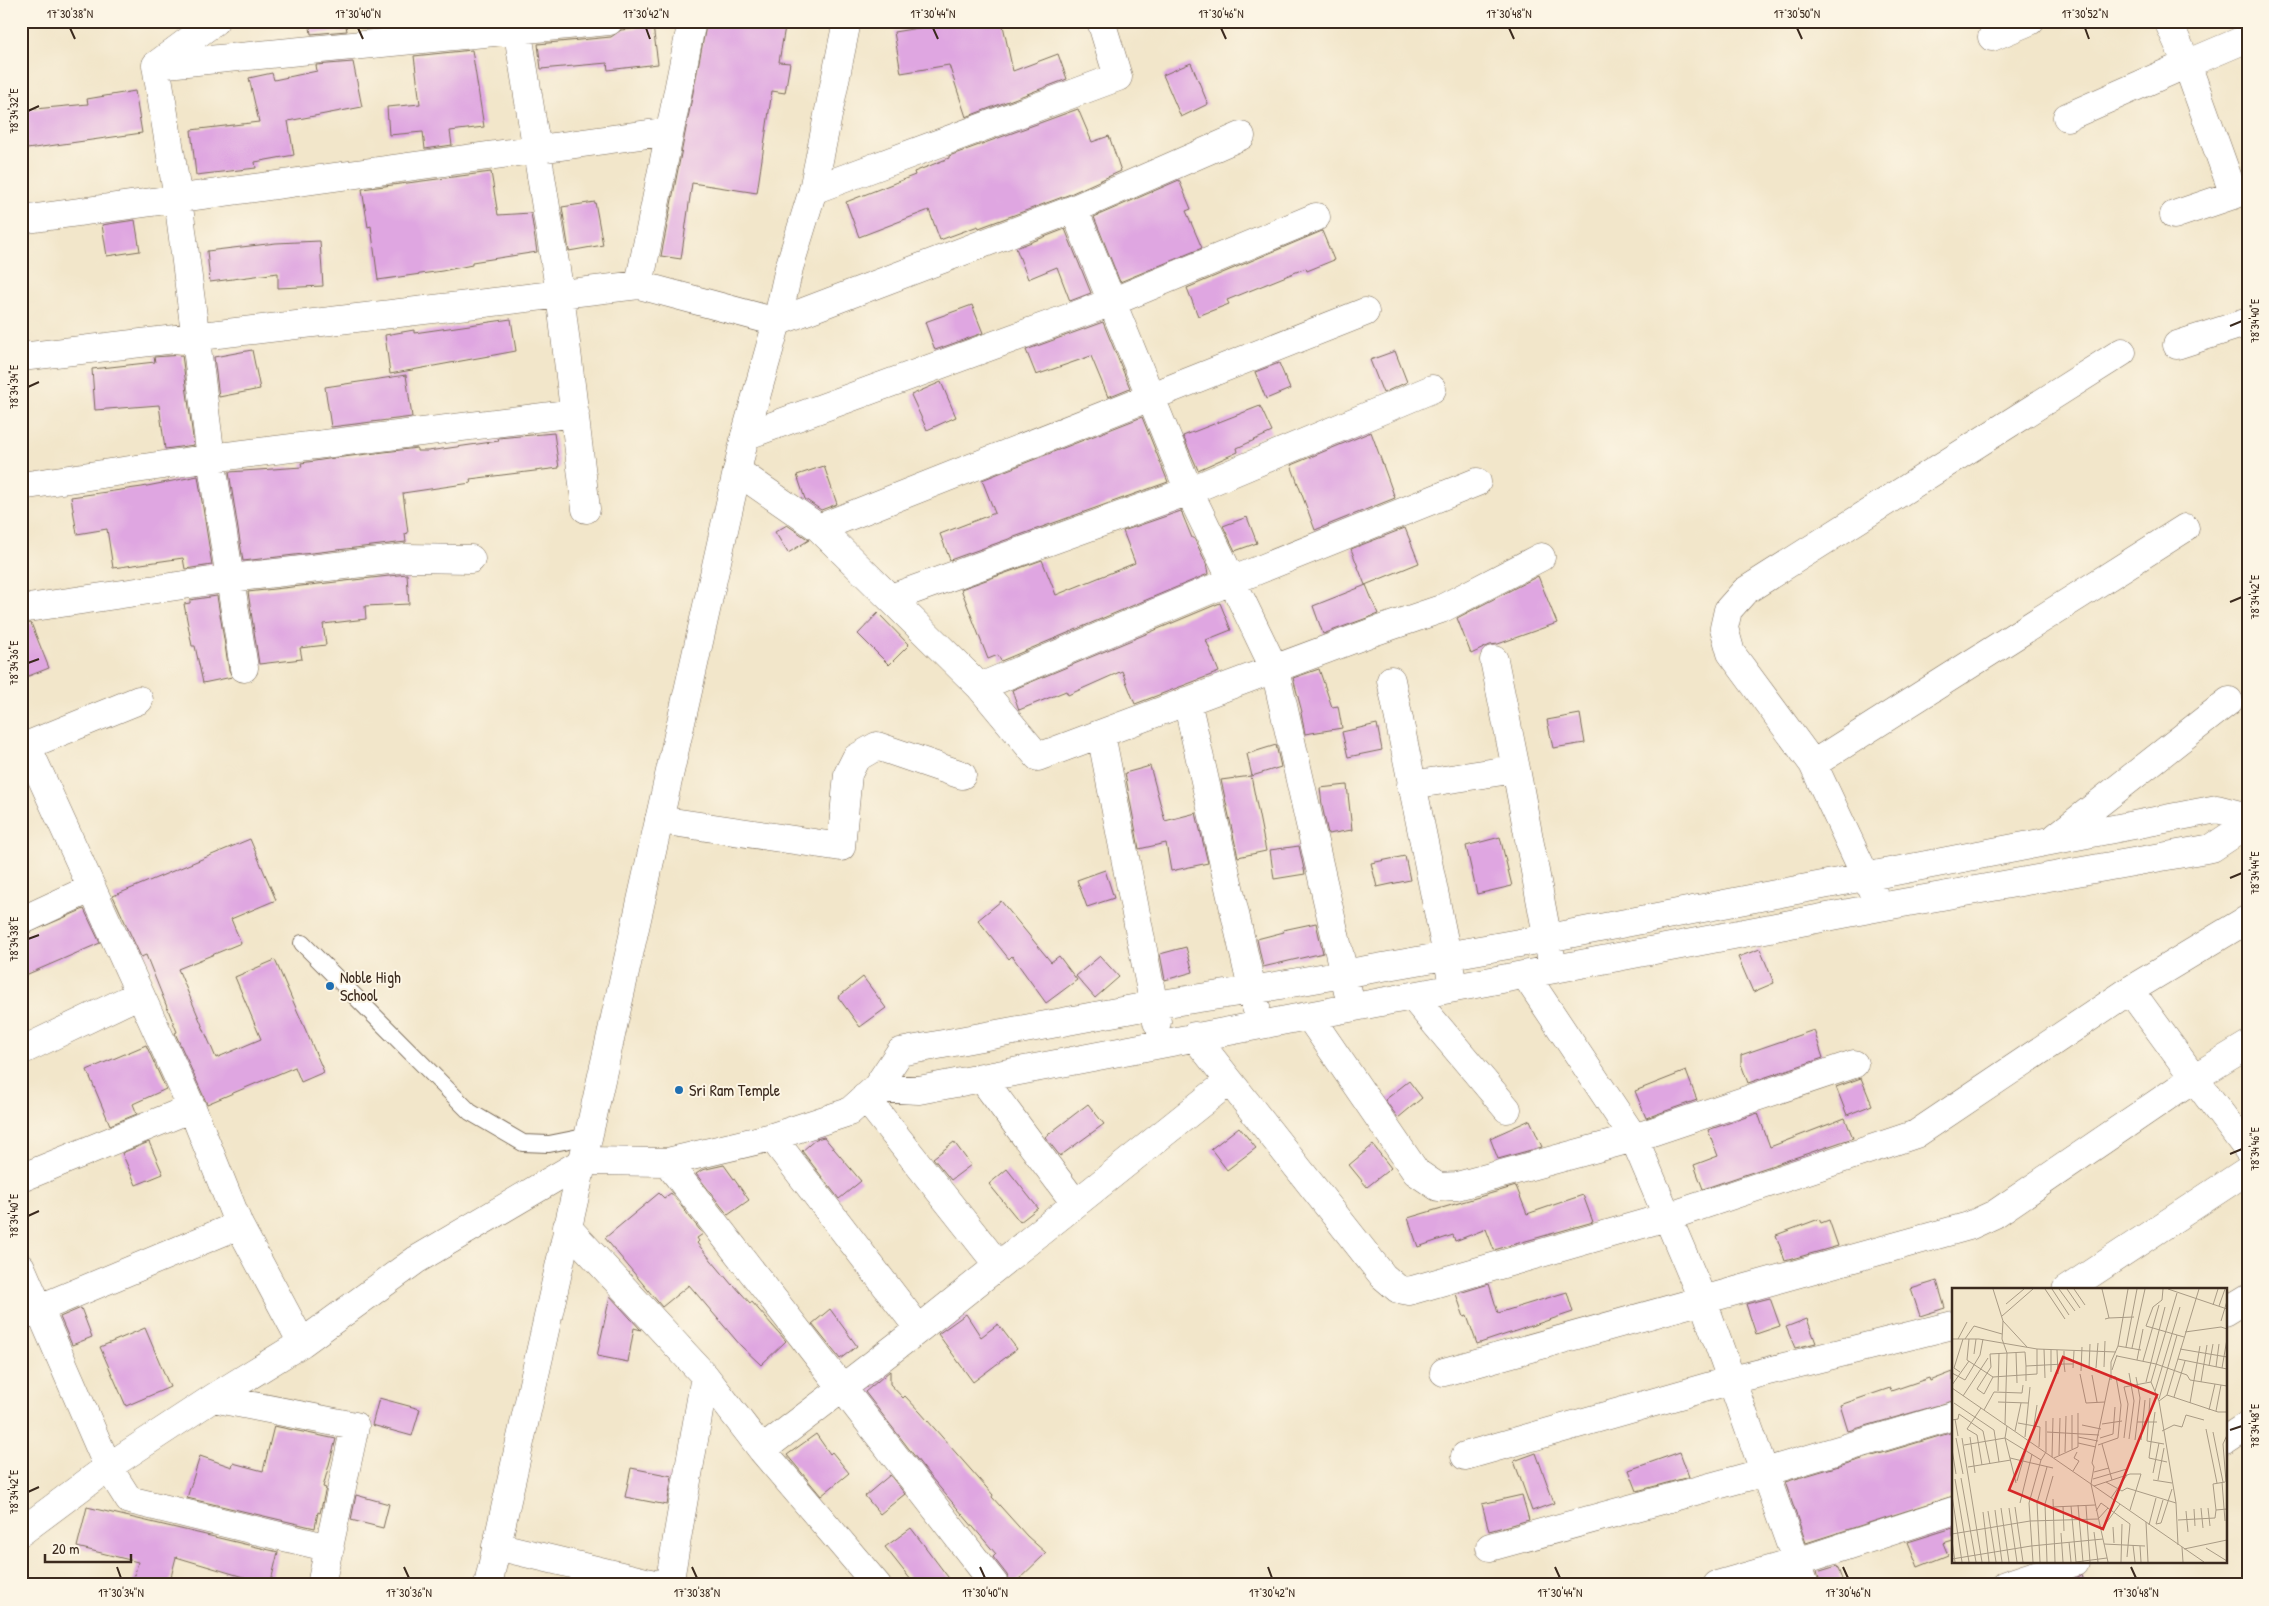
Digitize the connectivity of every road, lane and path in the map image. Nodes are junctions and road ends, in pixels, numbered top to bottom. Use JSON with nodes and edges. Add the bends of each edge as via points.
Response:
{"nodes":[{"id":1,"x":215,"y":21,"type":"edge"},
{"id":2,"x":610,"y":21,"type":"edge"},
{"id":3,"x":692,"y":21,"type":"edge"},
{"id":4,"x":847,"y":21,"type":"edge"},
{"id":5,"x":1101,"y":21,"type":"edge"},
{"id":6,"x":2030,"y":21,"type":"edge"},
{"id":7,"x":2168,"y":21,"type":"edge"},
{"id":8,"x":517,"y":26,"type":"edge"},
{"id":9,"x":1992,"y":37,"type":"dead end"},
{"id":10,"x":2248,"y":38,"type":"edge"},
{"id":11,"x":2187,"y":64,"type":"junction"},
{"id":12,"x":156,"y":66,"type":"junction"},
{"id":13,"x":2067,"y":117,"type":"dead end"},
{"id":14,"x":670,"y":130,"type":"junction"},
{"id":15,"x":1241,"y":136,"type":"dead end"},
{"id":16,"x":538,"y":149,"type":"junction"},
{"id":17,"x":813,"y":190,"type":"junction"},
{"id":18,"x":2241,"y":193,"type":"edge"},
{"id":19,"x":178,"y":199,"type":"junction"},
{"id":20,"x":1074,"y":209,"type":"junction"},
{"id":21,"x":2174,"y":215,"type":"dead end"},
{"id":22,"x":1316,"y":217,"type":"dead end"},
{"id":23,"x":21,"y":220,"type":"edge"},
{"id":24,"x":639,"y":285,"type":"junction"},
{"id":25,"x":560,"y":294,"type":"junction"},
{"id":26,"x":1112,"y":302,"type":"junction"},
{"id":27,"x":1365,"y":312,"type":"dead end"},
{"id":28,"x":777,"y":322,"type":"junction"},
{"id":29,"x":2248,"y":322,"type":"edge"},
{"id":30,"x":195,"y":337,"type":"junction"},
{"id":31,"x":2177,"y":345,"type":"dead end"},
{"id":32,"x":2122,"y":352,"type":"dead end"},
{"id":33,"x":21,"y":357,"type":"edge"},
{"id":34,"x":1432,"y":389,"type":"dead end"},
{"id":35,"x":1150,"y":397,"type":"junction"},
{"id":36,"x":574,"y":413,"type":"junction"},
{"id":37,"x":745,"y":436,"type":"junction"},
{"id":38,"x":210,"y":458,"type":"junction"},
{"id":39,"x":737,"y":471,"type":"junction"},
{"id":40,"x":1477,"y":482,"type":"dead end"},
{"id":41,"x":21,"y":486,"type":"edge"},
{"id":42,"x":1188,"y":491,"type":"junction"},
{"id":43,"x":586,"y":509,"type":"dead end"},
{"id":44,"x":819,"y":528,"type":"junction"},
{"id":45,"x":2185,"y":528,"type":"dead end"},
{"id":46,"x":1541,"y":557,"type":"dead end"},
{"id":47,"x":471,"y":559,"type":"dead end"},
{"id":48,"x":231,"y":578,"type":"junction"},
{"id":49,"x":1231,"y":581,"type":"junction"},
{"id":50,"x":892,"y":598,"type":"junction"},
{"id":51,"x":21,"y":609,"type":"edge"},
{"id":52,"x":1494,"y":660,"type":"dead end"},
{"id":53,"x":244,"y":668,"type":"dead end"},
{"id":54,"x":1275,"y":670,"type":"junction"},
{"id":55,"x":1391,"y":680,"type":"dead end"},
{"id":56,"x":980,"y":687,"type":"junction"},
{"id":57,"x":139,"y":700,"type":"dead end"},
{"id":58,"x":2229,"y":701,"type":"dead end"},
{"id":59,"x":1187,"y":702,"type":"junction"},
{"id":60,"x":1101,"y":734,"type":"junction"},
{"id":61,"x":24,"y":747,"type":"edge"},
{"id":62,"x":1813,"y":764,"type":"junction"},
{"id":63,"x":1516,"y":769,"type":"junction"},
{"id":64,"x":962,"y":775,"type":"dead end"},
{"id":65,"x":1411,"y":785,"type":"junction"},
{"id":66,"x":2248,"y":817,"type":"edge"},
{"id":67,"x":660,"y":820,"type":"junction"},
{"id":68,"x":2248,"y":824,"type":"edge"},
{"id":69,"x":2053,"y":840,"type":"junction"},
{"id":70,"x":1866,"y":877,"type":"junction"},
{"id":71,"x":2002,"y":885,"type":"junction"},
{"id":72,"x":92,"y":888,"type":"junction"},
{"id":73,"x":1880,"y":907,"type":"junction"},
{"id":74,"x":2248,"y":919,"type":"edge"},
{"id":75,"x":21,"y":921,"type":"edge"},
{"id":76,"x":1548,"y":938,"type":"junction"},
{"id":77,"x":302,"y":943,"type":"dead end"},
{"id":78,"x":1447,"y":956,"type":"junction"},
{"id":79,"x":1554,"y":970,"type":"junction"},
{"id":80,"x":1344,"y":974,"type":"junction"},
{"id":81,"x":1526,"y":976,"type":"junction"},
{"id":82,"x":1453,"y":988,"type":"junction"},
{"id":83,"x":1252,"y":990,"type":"junction"},
{"id":84,"x":2130,"y":990,"type":"junction"},
{"id":85,"x":140,"y":994,"type":"junction"},
{"id":86,"x":1413,"y":997,"type":"junction"},
{"id":87,"x":1154,"y":1005,"type":"junction"},
{"id":88,"x":1352,"y":1007,"type":"junction"},
{"id":89,"x":1309,"y":1016,"type":"junction"},
{"id":90,"x":1260,"y":1024,"type":"junction"},
{"id":91,"x":1194,"y":1036,"type":"junction"},
{"id":92,"x":1161,"y":1043,"type":"junction"},
{"id":93,"x":2248,"y":1045,"type":"edge"},
{"id":94,"x":21,"y":1051,"type":"edge"},
{"id":95,"x":1854,"y":1064,"type":"dead end"},
{"id":96,"x":981,"y":1077,"type":"junction"},
{"id":97,"x":2194,"y":1078,"type":"junction"},
{"id":98,"x":1228,"y":1082,"type":"junction"},
{"id":99,"x":871,"y":1092,"type":"junction"},
{"id":100,"x":192,"y":1108,"type":"junction"},
{"id":101,"x":1508,"y":1109,"type":"dead end"},
{"id":102,"x":772,"y":1137,"type":"junction"},
{"id":103,"x":1634,"y":1138,"type":"junction"},
{"id":104,"x":586,"y":1148,"type":"junction"},
{"id":105,"x":2248,"y":1150,"type":"edge"},
{"id":106,"x":668,"y":1162,"type":"junction"},
{"id":107,"x":2248,"y":1170,"type":"edge"},
{"id":108,"x":21,"y":1178,"type":"edge"},
{"id":109,"x":1075,"y":1203,"type":"junction"},
{"id":110,"x":1667,"y":1217,"type":"junction"},
{"id":111,"x":239,"y":1225,"type":"junction"},
{"id":112,"x":567,"y":1227,"type":"junction"},
{"id":113,"x":998,"y":1265,"type":"junction"},
{"id":114,"x":21,"y":1267,"type":"edge"},
{"id":115,"x":2069,"y":1288,"type":"edge"},
{"id":116,"x":2248,"y":1298,"type":"edge"},
{"id":117,"x":1703,"y":1301,"type":"junction"},
{"id":118,"x":2226,"y":1311,"type":"edge"},
{"id":119,"x":30,"y":1312,"type":"edge"},
{"id":120,"x":1952,"y":1325,"type":"edge"},
{"id":121,"x":919,"y":1329,"type":"junction"},
{"id":122,"x":302,"y":1343,"type":"junction"},
{"id":123,"x":1444,"y":1372,"type":"dead end"},
{"id":124,"x":705,"y":1376,"type":"junction"},
{"id":125,"x":1732,"y":1380,"type":"junction"},
{"id":126,"x":842,"y":1389,"type":"junction"},
{"id":127,"x":213,"y":1398,"type":"junction"},
{"id":128,"x":1952,"y":1416,"type":"edge"},
{"id":129,"x":2248,"y":1425,"type":"edge"},
{"id":130,"x":2226,"y":1439,"type":"edge"},
{"id":131,"x":762,"y":1450,"type":"junction"},
{"id":132,"x":1465,"y":1456,"type":"dead end"},
{"id":133,"x":108,"y":1467,"type":"junction"},
{"id":134,"x":1765,"y":1472,"type":"junction"},
{"id":135,"x":1952,"y":1511,"type":"edge"},
{"id":136,"x":21,"y":1532,"type":"edge"},
{"id":137,"x":496,"y":1546,"type":"junction"},
{"id":138,"x":1490,"y":1547,"type":"dead end"},
{"id":139,"x":330,"y":1548,"type":"junction"},
{"id":140,"x":2069,"y":1564,"type":"edge"},
{"id":141,"x":1801,"y":1574,"type":"edge"},
{"id":142,"x":321,"y":1585,"type":"edge"},
{"id":143,"x":488,"y":1585,"type":"edge"},
{"id":144,"x":659,"y":1585,"type":"edge"},
{"id":145,"x":669,"y":1585,"type":"edge"},
{"id":146,"x":877,"y":1585,"type":"edge"},
{"id":147,"x":995,"y":1585,"type":"edge"},
{"id":148,"x":1717,"y":1585,"type":"edge"},
{"id":149,"x":2005,"y":1585,"type":"edge"}],
"edges":[{"from":1,"to":12,"type":"street"},
{"from":2,"to":8,"type":"street"},
{"from":3,"to":14,"type":"street"},
{"from":4,"to":17,"type":"street"},
{"from":5,"to":17,"type":"street","via":[[1118,77]]},
{"from":6,"to":9,"type":"street"},
{"from":7,"to":11,"type":"street"},
{"from":8,"to":12,"type":"street"},
{"from":8,"to":16,"type":"street"},
{"from":10,"to":11,"type":"street"},
{"from":11,"to":13,"type":"street"},
{"from":11,"to":18,"type":"street"},
{"from":12,"to":19,"type":"street"},
{"from":14,"to":16,"type":"street"},
{"from":14,"to":24,"type":"street"},
{"from":15,"to":20,"type":"street"},
{"from":16,"to":19,"type":"street"},
{"from":16,"to":25,"type":"street"},
{"from":17,"to":28,"type":"street"},
{"from":18,"to":21,"type":"street"},
{"from":19,"to":23,"type":"street"},
{"from":19,"to":30,"type":"street"},
{"from":20,"to":26,"type":"street"},
{"from":20,"to":28,"type":"street"},
{"from":22,"to":26,"type":"street"},
{"from":24,"to":25,"type":"street"},
{"from":24,"to":28,"type":"street"},
{"from":25,"to":30,"type":"street"},
{"from":25,"to":36,"type":"street"},
{"from":26,"to":35,"type":"street"},
{"from":26,"to":37,"type":"street"},
{"from":27,"to":35,"type":"street"},
{"from":28,"to":37,"type":"street"},
{"from":29,"to":31,"type":"street"},
{"from":30,"to":33,"type":"street"},
{"from":30,"to":38,"type":"street"},
{"from":32,"to":62,"type":"street","via":[[1745,591],[1728,610],[1724,628],[1731,653]]},
{"from":34,"to":42,"type":"street"},
{"from":35,"to":42,"type":"street"},
{"from":35,"to":44,"type":"street"},
{"from":36,"to":38,"type":"street"},
{"from":36,"to":43,"type":"street"},
{"from":37,"to":39,"type":"street"},
{"from":38,"to":41,"type":"street"},
{"from":38,"to":48,"type":"street"},
{"from":39,"to":44,"type":"street"},
{"from":39,"to":67,"type":"street"},
{"from":40,"to":49,"type":"street"},
{"from":42,"to":49,"type":"street"},
{"from":42,"to":50,"type":"street"},
{"from":44,"to":50,"type":"street"},
{"from":45,"to":62,"type":"street"},
{"from":46,"to":54,"type":"street","via":[[1441,609]]},
{"from":47,"to":48,"type":"street","via":[[406,558]]},
{"from":48,"to":51,"type":"street"},
{"from":48,"to":53,"type":"street"},
{"from":49,"to":54,"type":"street"},
{"from":49,"to":56,"type":"street"},
{"from":50,"to":56,"type":"street"},
{"from":52,"to":63,"type":"street"},
{"from":54,"to":59,"type":"street"},
{"from":54,"to":80,"type":"street"},
{"from":55,"to":65,"type":"street"},
{"from":56,"to":60,"type":"street","via":[[1038,757]]},
{"from":57,"to":61,"type":"street"},
{"from":58,"to":69,"type":"street"},
{"from":59,"to":60,"type":"street"},
{"from":59,"to":83,"type":"street"},
{"from":60,"to":87,"type":"street"},
{"from":61,"to":72,"type":"street"},
{"from":62,"to":70,"type":"street"},
{"from":63,"to":65,"type":"street"},
{"from":63,"to":76,"type":"street"},
{"from":64,"to":67,"type":"street","via":[[876,746],[856,758],[848,774],[841,847]]},
{"from":65,"to":78,"type":"street"},
{"from":66,"to":69,"type":"street","via":[[2217,809]]},
{"from":67,"to":104,"type":"street"},
{"from":68,"to":71,"type":"street","via":[[2212,848]]},
{"from":69,"to":70,"type":"street"},
{"from":69,"to":71,"type":"street"},
{"from":70,"to":73,"type":"street"},
{"from":70,"to":76,"type":"street"},
{"from":71,"to":73,"type":"street"},
{"from":72,"to":75,"type":"street"},
{"from":72,"to":85,"type":"street"},
{"from":73,"to":79,"type":"street"},
{"from":74,"to":84,"type":"street"},
{"from":76,"to":78,"type":"street"},
{"from":76,"to":79,"type":"street"},
{"from":77,"to":104,"type":"lane","via":[[470,1112],[523,1142]]},
{"from":78,"to":80,"type":"street"},
{"from":78,"to":82,"type":"street"},
{"from":79,"to":81,"type":"street"},
{"from":80,"to":83,"type":"street"},
{"from":80,"to":88,"type":"street"},
{"from":81,"to":82,"type":"street"},
{"from":81,"to":103,"type":"street"},
{"from":82,"to":86,"type":"street"},
{"from":83,"to":87,"type":"street"},
{"from":83,"to":90,"type":"street"},
{"from":84,"to":97,"type":"street"},
{"from":84,"to":110,"type":"street","via":[[1916,1134]]},
{"from":85,"to":94,"type":"street"},
{"from":85,"to":100,"type":"street"},
{"from":86,"to":88,"type":"street"},
{"from":86,"to":101,"type":"street"},
{"from":87,"to":92,"type":"street"},
{"from":87,"to":99,"type":"street","via":[[900,1052]]},
{"from":88,"to":89,"type":"street"},
{"from":89,"to":90,"type":"street"},
{"from":89,"to":103,"type":"street","via":[[1416,1172],[1438,1187],[1457,1186]]},
{"from":90,"to":91,"type":"street"},
{"from":91,"to":92,"type":"street"},
{"from":91,"to":98,"type":"street"},
{"from":92,"to":96,"type":"street"},
{"from":93,"to":97,"type":"street"},
{"from":95,"to":103,"type":"street"},
{"from":96,"to":99,"type":"street","via":[[919,1090]]},
{"from":96,"to":109,"type":"street"},
{"from":97,"to":105,"type":"street"},
{"from":97,"to":117,"type":"street","via":[[1995,1214],[1969,1226]]},
{"from":98,"to":109,"type":"street"},
{"from":98,"to":110,"type":"street","via":[[1383,1276],[1398,1289],[1409,1291]]},
{"from":99,"to":102,"type":"street","via":[[850,1112]]},
{"from":99,"to":113,"type":"street"},
{"from":100,"to":108,"type":"street"},
{"from":100,"to":111,"type":"street"},
{"from":102,"to":106,"type":"street"},
{"from":102,"to":121,"type":"street"},
{"from":103,"to":110,"type":"street"},
{"from":104,"to":106,"type":"street"},
{"from":104,"to":112,"type":"street"},
{"from":104,"to":122,"type":"street","via":[[416,1260]]},
{"from":106,"to":126,"type":"street"},
{"from":107,"to":115,"type":"street"},
{"from":109,"to":113,"type":"street"},
{"from":110,"to":117,"type":"street"},
{"from":111,"to":119,"type":"street"},
{"from":111,"to":122,"type":"street"},
{"from":112,"to":124,"type":"street"},
{"from":112,"to":137,"type":"street"},
{"from":113,"to":121,"type":"street"},
{"from":114,"to":119,"type":"street"},
{"from":116,"to":118,"type":"street"},
{"from":117,"to":123,"type":"street"},
{"from":117,"to":125,"type":"street"},
{"from":119,"to":133,"type":"street"},
{"from":120,"to":125,"type":"street"},
{"from":121,"to":126,"type":"street"},
{"from":122,"to":127,"type":"street"},
{"from":124,"to":131,"type":"street"},
{"from":124,"to":145,"type":"street"},
{"from":125,"to":132,"type":"street"},
{"from":125,"to":134,"type":"street"},
{"from":126,"to":131,"type":"street"},
{"from":126,"to":147,"type":"street"},
{"from":127,"to":133,"type":"street"},
{"from":127,"to":139,"type":"street","via":[[356,1426]]},
{"from":128,"to":134,"type":"street"},
{"from":129,"to":130,"type":"street"},
{"from":131,"to":146,"type":"street"},
{"from":133,"to":136,"type":"street"},
{"from":133,"to":139,"type":"street","via":[[130,1500]]},
{"from":134,"to":138,"type":"street"},
{"from":134,"to":141,"type":"street"},
{"from":135,"to":141,"type":"street"},
{"from":137,"to":143,"type":"street"},
{"from":137,"to":144,"type":"street"},
{"from":139,"to":142,"type":"street"},
{"from":140,"to":149,"type":"street"},
{"from":141,"to":148,"type":"street"}]}
